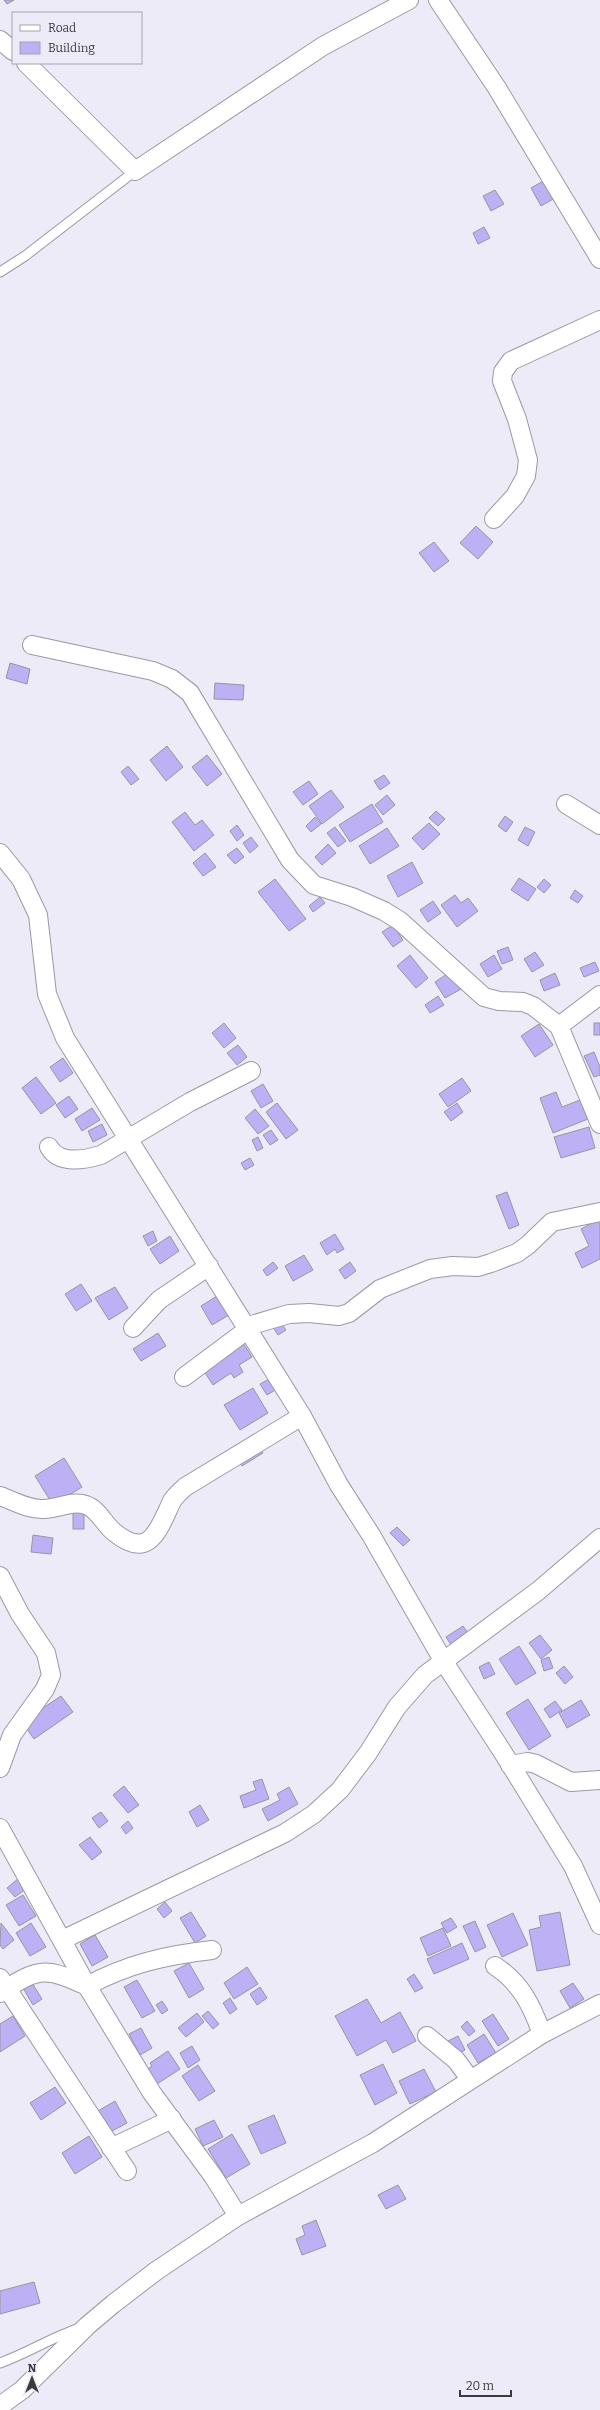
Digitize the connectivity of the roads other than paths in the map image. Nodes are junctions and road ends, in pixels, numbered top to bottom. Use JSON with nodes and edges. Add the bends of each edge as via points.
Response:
{"nodes":[{"id":1,"x":409,"y":0,"type":"edge"},
{"id":2,"x":438,"y":0,"type":"edge"},
{"id":3,"x":0,"y":40,"type":"edge"},
{"id":4,"x":12,"y":50,"type":"edge"},
{"id":5,"x":27,"y":64,"type":"edge"},
{"id":6,"x":135,"y":171,"type":"junction"},
{"id":7,"x":600,"y":259,"type":"edge"},
{"id":8,"x":0,"y":272,"type":"edge"},
{"id":9,"x":600,"y":320,"type":"edge"},
{"id":10,"x":494,"y":519,"type":"dead end"},
{"id":11,"x":32,"y":645,"type":"dead end"},
{"id":12,"x":566,"y":804,"type":"dead end"},
{"id":13,"x":600,"y":825,"type":"edge"},
{"id":14,"x":0,"y":853,"type":"edge"},
{"id":15,"x":600,"y":995,"type":"edge"},
{"id":16,"x":559,"y":1026,"type":"junction"},
{"id":17,"x":250,"y":1071,"type":"dead end"},
{"id":18,"x":600,"y":1124,"type":"edge"},
{"id":19,"x":129,"y":1139,"type":"junction"},
{"id":20,"x":48,"y":1147,"type":"dead end"},
{"id":21,"x":600,"y":1212,"type":"edge"},
{"id":22,"x":209,"y":1266,"type":"junction"},
{"id":23,"x":133,"y":1328,"type":"dead end"},
{"id":24,"x":247,"y":1328,"type":"junction"},
{"id":25,"x":184,"y":1377,"type":"dead end"},
{"id":26,"x":302,"y":1416,"type":"junction"},
{"id":27,"x":0,"y":1496,"type":"edge"},
{"id":28,"x":600,"y":1538,"type":"edge"},
{"id":29,"x":0,"y":1576,"type":"edge"},
{"id":30,"x":444,"y":1662,"type":"junction"},
{"id":31,"x":510,"y":1765,"type":"junction"},
{"id":32,"x":0,"y":1768,"type":"edge"},
{"id":33,"x":600,"y":1780,"type":"edge"},
{"id":34,"x":0,"y":1828,"type":"edge"},
{"id":35,"x":600,"y":1925,"type":"edge"},
{"id":36,"x":62,"y":1940,"type":"junction"},
{"id":37,"x":212,"y":1950,"type":"dead end"},
{"id":38,"x":495,"y":1966,"type":"dead end"},
{"id":39,"x":87,"y":1986,"type":"junction"},
{"id":40,"x":2,"y":1987,"type":"edge"},
{"id":41,"x":600,"y":2004,"type":"edge"},
{"id":42,"x":542,"y":2034,"type":"junction"},
{"id":43,"x":427,"y":2036,"type":"dead end"},
{"id":44,"x":470,"y":2079,"type":"junction"},
{"id":45,"x":172,"y":2119,"type":"junction"},
{"id":46,"x":111,"y":2148,"type":"junction"},
{"id":47,"x":127,"y":2171,"type":"dead end"},
{"id":48,"x":238,"y":2216,"type":"junction"},
{"id":49,"x":87,"y":2326,"type":"junction"},
{"id":50,"x":0,"y":2363,"type":"edge"},
{"id":51,"x":0,"y":2406,"type":"edge"}],
"edges":[{"from":1,"to":6,"type":"street","via":[[323,46]]},
{"from":2,"to":7,"type":"street","via":[[497,88]]},
{"from":3,"to":4,"type":"street"},
{"from":5,"to":6,"type":"street"},
{"from":6,"to":8,"type":"lane","via":[[48,239]]},
{"from":9,"to":10,"type":"street","via":[[511,361],[503,372],[502,381],[517,419],[528,460],[526,476],[515,496]]},
{"from":11,"to":16,"type":"street","via":[[154,671],[172,679],[190,693],[290,860],[314,885],[384,911],[400,921],[484,997],[499,1001],[523,1002],[542,1012]]},
{"from":12,"to":13,"type":"street"},
{"from":14,"to":19,"type":"street","via":[[21,879],[38,915],[47,994],[66,1038]]},
{"from":15,"to":16,"type":"street"},
{"from":16,"to":18,"type":"street"},
{"from":17,"to":19,"type":"street","via":[[190,1102]]},
{"from":19,"to":20,"type":"street","via":[[101,1155],[88,1159],[62,1159],[53,1154]]},
{"from":19,"to":22,"type":"street"},
{"from":21,"to":24,"type":"street","via":[[552,1222],[528,1245],[491,1264],[478,1267],[440,1266],[380,1289],[349,1313],[339,1316],[289,1314]]},
{"from":22,"to":23,"type":"street","via":[[159,1300]]},
{"from":22,"to":24,"type":"street"},
{"from":24,"to":25,"type":"street"},
{"from":24,"to":26,"type":"street"},
{"from":26,"to":27,"type":"street","via":[[184,1487],[173,1499],[159,1531],[144,1543],[135,1544],[123,1540],[87,1505],[70,1504],[44,1510],[33,1509]]},
{"from":26,"to":30,"type":"street","via":[[339,1485],[371,1535]]},
{"from":28,"to":30,"type":"street","via":[[538,1591]]},
{"from":29,"to":32,"type":"street","via":[[20,1614],[46,1653],[50,1675],[45,1689],[12,1734]]},
{"from":30,"to":31,"type":"street"},
{"from":30,"to":36,"type":"street","via":[[425,1675],[409,1691],[340,1790],[314,1814],[285,1833]]},
{"from":31,"to":33,"type":"street","via":[[528,1762],[536,1764],[571,1782]]},
{"from":31,"to":35,"type":"street","via":[[573,1866]]},
{"from":34,"to":36,"type":"street"},
{"from":36,"to":39,"type":"street"},
{"from":37,"to":39,"type":"street","via":[[181,1953],[135,1964]]},
{"from":38,"to":42,"type":"street","via":[[509,1975],[528,1999]]},
{"from":39,"to":40,"type":"street","via":[[58,1973],[44,1972]]},
{"from":39,"to":45,"type":"street","via":[[152,2093]]},
{"from":40,"to":46,"type":"street"},
{"from":41,"to":42,"type":"street"},
{"from":42,"to":44,"type":"street"},
{"from":43,"to":44,"type":"street","via":[[456,2060]]},
{"from":44,"to":48,"type":"street","via":[[373,2142]]},
{"from":45,"to":46,"type":"street"},
{"from":45,"to":48,"type":"street"},
{"from":46,"to":47,"type":"street"},
{"from":48,"to":49,"type":"street","via":[[156,2271]]},
{"from":49,"to":50,"type":"lane","via":[[60,2334],[18,2357]]},
{"from":49,"to":51,"type":"street","via":[[22,2390]]}]}
